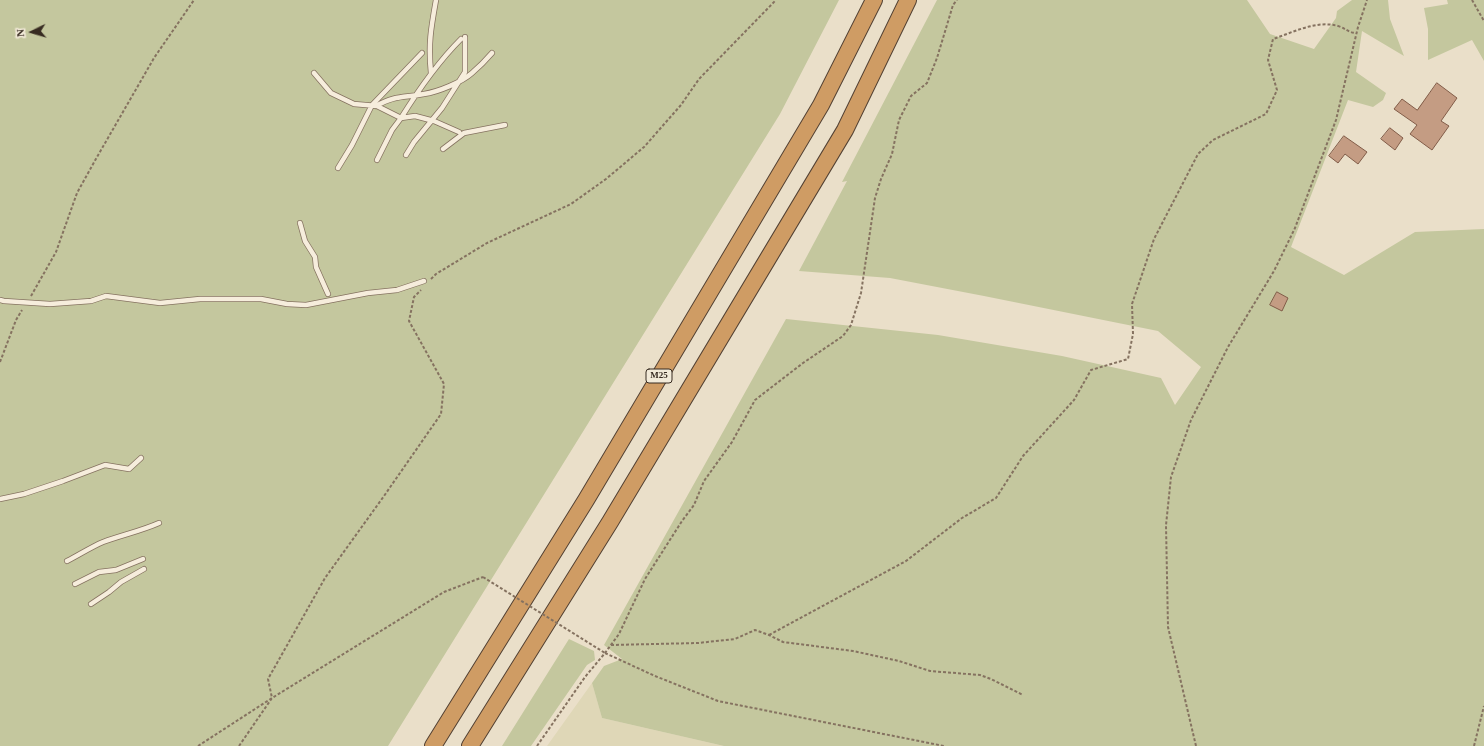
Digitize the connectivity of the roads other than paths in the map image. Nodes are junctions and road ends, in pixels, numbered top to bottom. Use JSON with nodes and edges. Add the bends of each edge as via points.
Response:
{"nodes":[{"id":1,"x":436,"y":0,"type":"edge"},
{"id":2,"x":874,"y":0,"type":"edge"},
{"id":3,"x":908,"y":0,"type":"edge"},
{"id":4,"x":422,"y":53,"type":"dead end"},
{"id":5,"x":492,"y":53,"type":"dead end"},
{"id":6,"x":314,"y":73,"type":"dead end"},
{"id":7,"x":431,"y":73,"type":"junction"},
{"id":8,"x":457,"y":83,"type":"junction"},
{"id":9,"x":415,"y":95,"type":"junction"},
{"id":10,"x":373,"y":107,"type":"junction"},
{"id":11,"x":401,"y":118,"type":"junction"},
{"id":12,"x":432,"y":121,"type":"junction"},
{"id":13,"x":505,"y":125,"type":"dead end"},
{"id":14,"x":459,"y":132,"type":"dead end"},
{"id":15,"x":443,"y":149,"type":"dead end"},
{"id":16,"x":406,"y":155,"type":"dead end"},
{"id":17,"x":377,"y":160,"type":"dead end"},
{"id":18,"x":338,"y":168,"type":"dead end"},
{"id":19,"x":300,"y":223,"type":"dead end"},
{"id":20,"x":424,"y":283,"type":"road end"},
{"id":21,"x":328,"y":294,"type":"dead end"},
{"id":22,"x":0,"y":300,"type":"edge"},
{"id":23,"x":141,"y":458,"type":"dead end"},
{"id":24,"x":0,"y":499,"type":"edge"},
{"id":25,"x":159,"y":523,"type":"dead end"},
{"id":26,"x":143,"y":559,"type":"dead end"},
{"id":27,"x":67,"y":561,"type":"dead end"},
{"id":28,"x":144,"y":569,"type":"dead end"},
{"id":29,"x":75,"y":584,"type":"dead end"},
{"id":30,"x":91,"y":604,"type":"dead end"},
{"id":31,"x":432,"y":746,"type":"edge"},
{"id":32,"x":470,"y":746,"type":"edge"}],
"edges":[{"from":1,"to":7,"type":"lane","via":[[429,34]]},
{"from":2,"to":31,"type":"highway","number":"M25","via":[[817,112],[586,500]]},
{"from":3,"to":32,"type":"highway","via":[[845,130],[610,522]]},
{"from":4,"to":10,"type":"lane"},
{"from":5,"to":8,"type":"lane","via":[[471,74]]},
{"from":6,"to":10,"type":"lane","via":[[331,93],[354,104]]},
{"from":7,"to":8,"type":"lane","via":[[463,38],[465,72]]},
{"from":7,"to":9,"type":"lane"},
{"from":8,"to":9,"type":"lane"},
{"from":8,"to":12,"type":"lane"},
{"from":9,"to":10,"type":"lane","via":[[390,99]]},
{"from":9,"to":11,"type":"lane"},
{"from":10,"to":11,"type":"lane"},
{"from":10,"to":18,"type":"lane"},
{"from":11,"to":12,"type":"lane","via":[[415,116]]},
{"from":11,"to":17,"type":"lane"},
{"from":12,"to":14,"type":"lane"},
{"from":12,"to":16,"type":"lane"},
{"from":13,"to":15,"type":"lane","via":[[464,133]]},
{"from":19,"to":21,"type":"lane"},
{"from":20,"to":22,"type":"lane","via":[[306,305],[261,299],[200,299],[160,303],[106,296],[91,301],[50,304]]},
{"from":23,"to":24,"type":"lane","via":[[129,469],[105,465],[24,494]]},
{"from":25,"to":27,"type":"lane","via":[[102,543]]},
{"from":26,"to":29,"type":"lane","via":[[116,570],[99,572]]},
{"from":28,"to":30,"type":"lane"}]}
